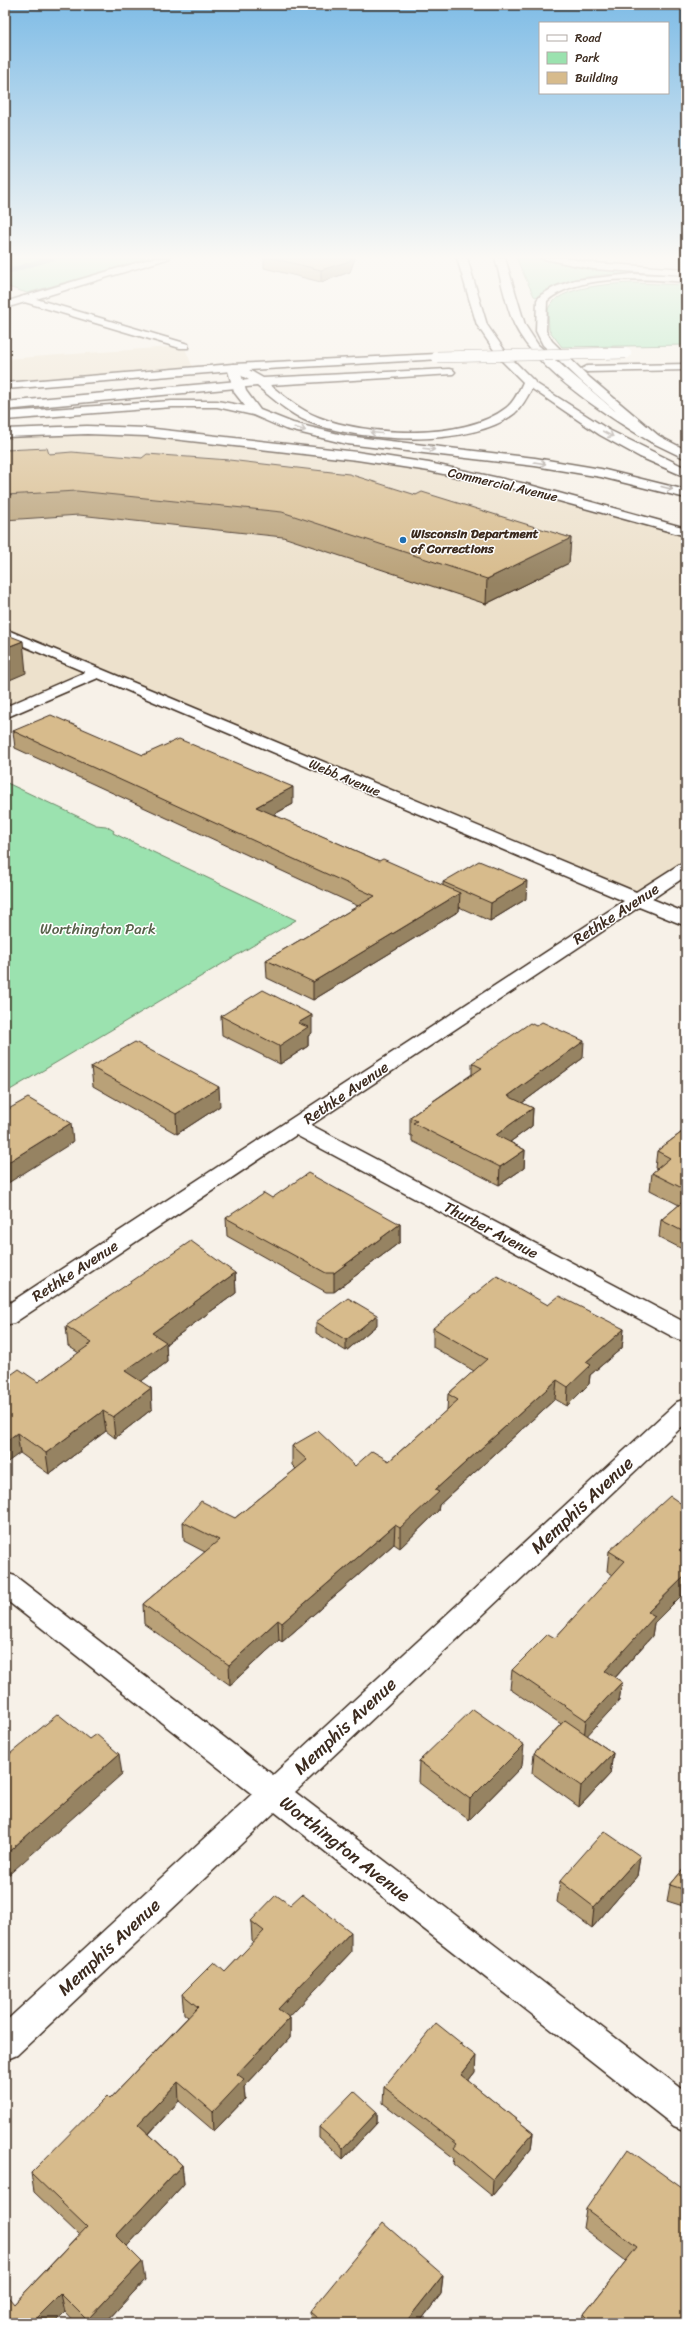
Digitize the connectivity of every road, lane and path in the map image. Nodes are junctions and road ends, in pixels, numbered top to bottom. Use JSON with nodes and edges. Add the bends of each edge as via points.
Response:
{"nodes":[{"id":1,"x":233,"y":367,"type":"junction"},
{"id":2,"x":240,"y":367,"type":"edge"},
{"id":3,"x":514,"y":367,"type":"edge"},
{"id":4,"x":556,"y":367,"type":"edge"},
{"id":5,"x":572,"y":367,"type":"edge"},
{"id":6,"x":686,"y":367,"type":"edge"},
{"id":7,"x":503,"y":371,"type":"dead end"},
{"id":8,"x":464,"y":372,"type":"dead end"},
{"id":9,"x":332,"y":377,"type":"junction"},
{"id":10,"x":260,"y":382,"type":"junction"},
{"id":11,"x":529,"y":382,"type":"junction"},
{"id":12,"x":237,"y":384,"type":"junction"},
{"id":13,"x":5,"y":386,"type":"edge"},
{"id":14,"x":292,"y":397,"type":"junction"},
{"id":15,"x":5,"y":406,"type":"edge"},
{"id":16,"x":256,"y":412,"type":"junction"},
{"id":17,"x":5,"y":416,"type":"edge"},
{"id":18,"x":5,"y":433,"type":"edge"},
{"id":19,"x":655,"y":439,"type":"junction"},
{"id":20,"x":686,"y":455,"type":"edge"},
{"id":21,"x":686,"y":473,"type":"edge"},
{"id":22,"x":686,"y":494,"type":"edge"},
{"id":23,"x":686,"y":532,"type":"edge"},
{"id":24,"x":5,"y":633,"type":"edge"},
{"id":25,"x":99,"y":672,"type":"junction"},
{"id":26,"x":5,"y":713,"type":"edge"},
{"id":27,"x":686,"y":868,"type":"edge"},
{"id":28,"x":637,"y":900,"type":"junction"},
{"id":29,"x":686,"y":920,"type":"edge"},
{"id":30,"x":296,"y":1126,"type":"junction"},
{"id":31,"x":5,"y":1317,"type":"edge"},
{"id":32,"x":686,"y":1334,"type":"edge"},
{"id":33,"x":686,"y":1408,"type":"edge"},
{"id":34,"x":5,"y":1584,"type":"edge"},
{"id":35,"x":274,"y":1793,"type":"junction"},
{"id":36,"x":5,"y":2044,"type":"edge"},
{"id":37,"x":686,"y":2114,"type":"edge"}],
"edges":[{"from":1,"to":2,"type":"main road","bridge":true},
{"from":1,"to":10,"type":"main road"},
{"from":1,"to":12,"type":"main road"},
{"from":1,"to":13,"type":"main road"},
{"from":3,"to":11,"type":"main road"},
{"from":4,"to":19,"type":"main road","via":[[610,413]]},
{"from":5,"to":19,"type":"main road"},
{"from":6,"to":7,"type":"main road"},
{"from":8,"to":9,"type":"main road"},
{"from":9,"to":10,"type":"main road"},
{"from":9,"to":14,"type":"main road","via":[[313,382]]},
{"from":10,"to":12,"type":"main road"},
{"from":10,"to":14,"type":"main road","via":[[266,390]]},
{"from":11,"to":14,"type":"main road","one_way":true,"via":[[516,405],[504,415],[476,427],[434,434],[353,431],[315,421],[298,412]]},
{"from":11,"to":21,"type":"main road","one_way":true,"via":[[562,408],[599,430]]},
{"from":12,"to":15,"type":"main road"},
{"from":12,"to":16,"type":"main road","via":[[245,400]]},
{"from":16,"to":17,"type":"main road","via":[[216,404],[192,403]]},
{"from":16,"to":22,"type":"main road","one_way":true,"via":[[289,426],[346,440],[521,460],[600,473]]},
{"from":18,"to":23,"type":"main road","name":"Commercial Avenue","via":[[87,430],[146,432],[317,450],[483,478],[564,497]]},
{"from":19,"to":20,"type":"main road"},
{"from":24,"to":25,"type":"main road","name":"Webb Avenue"},
{"from":25,"to":26,"type":"main road"},
{"from":25,"to":28,"type":"main road","name":"Webb Avenue"},
{"from":27,"to":28,"type":"main road","name":"Rethke Avenue"},
{"from":28,"to":29,"type":"main road","name":"Webb Avenue"},
{"from":28,"to":30,"type":"main road","name":"Rethke Avenue"},
{"from":30,"to":31,"type":"main road","name":"Rethke Avenue"},
{"from":30,"to":32,"type":"main road","name":"Thurber Avenue"},
{"from":33,"to":35,"type":"main road","name":"Memphis Avenue"},
{"from":34,"to":35,"type":"main road","name":"Worthington Avenue"},
{"from":35,"to":36,"type":"main road","name":"Memphis Avenue"},
{"from":35,"to":37,"type":"main road","name":"Worthington Avenue"}]}
